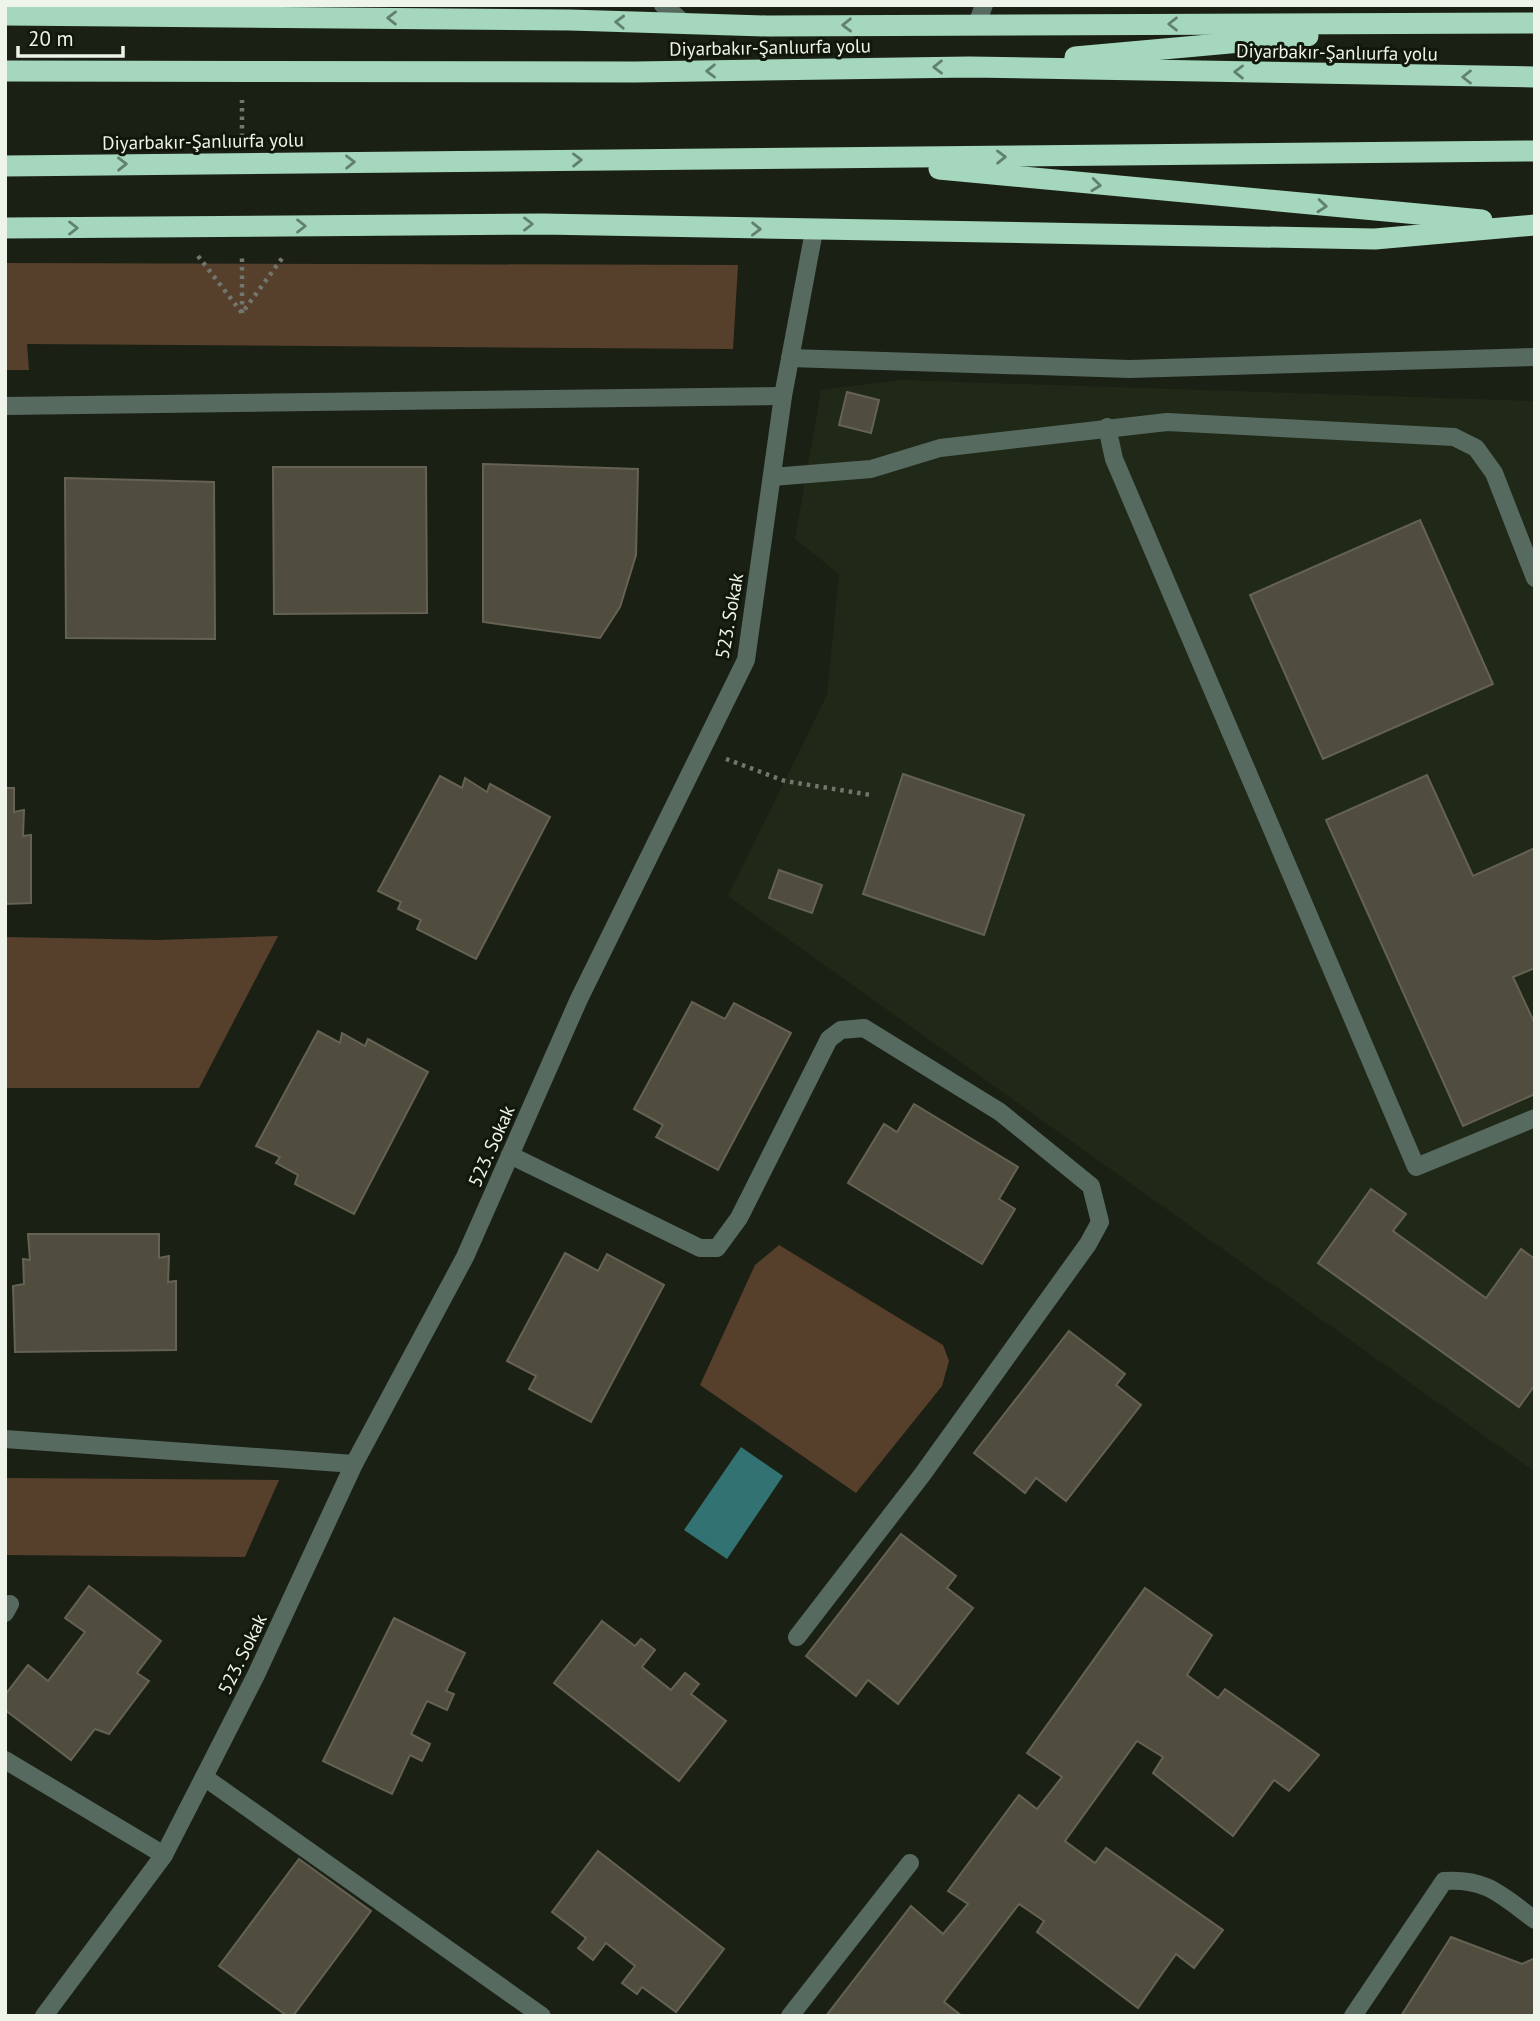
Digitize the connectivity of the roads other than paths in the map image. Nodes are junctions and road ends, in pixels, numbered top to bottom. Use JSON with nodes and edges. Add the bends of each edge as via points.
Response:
{"nodes":[{"id":1,"x":663,"y":5,"type":"edge"},
{"id":2,"x":573,"y":13,"type":"edge"},
{"id":3,"x":5,"y":15,"type":"edge"},
{"id":4,"x":981,"y":15,"type":"edge"},
{"id":5,"x":1535,"y":23,"type":"edge"},
{"id":6,"x":685,"y":24,"type":"junction"},
{"id":7,"x":1446,"y":24,"type":"junction"},
{"id":8,"x":970,"y":67,"type":"junction"},
{"id":9,"x":5,"y":71,"type":"edge"},
{"id":10,"x":1535,"y":77,"type":"edge"},
{"id":11,"x":1535,"y":152,"type":"edge"},
{"id":12,"x":833,"y":158,"type":"junction"},
{"id":13,"x":5,"y":166,"type":"edge"},
{"id":14,"x":1535,"y":225,"type":"edge"},
{"id":15,"x":5,"y":229,"type":"edge"},
{"id":16,"x":814,"y":231,"type":"junction"},
{"id":17,"x":1535,"y":357,"type":"edge"},
{"id":18,"x":790,"y":358,"type":"junction"},
{"id":19,"x":783,"y":396,"type":"junction"},
{"id":20,"x":5,"y":406,"type":"edge"},
{"id":21,"x":1107,"y":427,"type":"junction"},
{"id":22,"x":772,"y":477,"type":"junction"},
{"id":23,"x":1535,"y":578,"type":"edge"},
{"id":24,"x":1535,"y":1118,"type":"edge"},
{"id":25,"x":510,"y":1155,"type":"junction"},
{"id":26,"x":5,"y":1439,"type":"edge"},
{"id":27,"x":354,"y":1464,"type":"junction"},
{"id":28,"x":797,"y":1637,"type":"dead end"},
{"id":29,"x":5,"y":1760,"type":"edge"},
{"id":30,"x":204,"y":1777,"type":"junction"},
{"id":31,"x":163,"y":1855,"type":"junction"},
{"id":32,"x":909,"y":1863,"type":"dead end"},
{"id":33,"x":1535,"y":1920,"type":"edge"},
{"id":34,"x":44,"y":2016,"type":"edge"},
{"id":35,"x":542,"y":2016,"type":"edge"},
{"id":36,"x":790,"y":2016,"type":"edge"},
{"id":37,"x":1353,"y":2016,"type":"edge"}],
"edges":[{"from":1,"to":6,"type":"street"},
{"from":2,"to":3,"type":"highway","one_way":true},
{"from":6,"to":2,"type":"highway","one_way":true},
{"from":4,"to":6,"type":"highway","one_way":true},
{"from":7,"to":4,"type":"highway","one_way":true},
{"from":5,"to":7,"type":"highway"},
{"from":7,"to":8,"type":"highway"},
{"from":8,"to":9,"type":"highway","name":"Diyarbakır-Şanlıurfa yolu","one_way":true,"via":[[635,72]]},
{"from":10,"to":8,"type":"highway","name":"Diyarbakır-Şanlıurfa yolu","one_way":true},
{"from":12,"to":11,"type":"highway","name":"Diyarbakır-Şanlıurfa yolu","one_way":true},
{"from":13,"to":12,"type":"highway","name":"Diyarbakır-Şanlıurfa yolu","one_way":true},
{"from":12,"to":14,"type":"highway","one_way":true},
{"from":14,"to":16,"type":"highway","via":[[1375,239]]},
{"from":15,"to":16,"type":"highway","one_way":true,"via":[[542,224]]},
{"from":16,"to":18,"type":"street","name":"523. Sokak"},
{"from":17,"to":18,"type":"street","via":[[1130,369]]},
{"from":18,"to":19,"type":"street","name":"523. Sokak"},
{"from":19,"to":20,"type":"street"},
{"from":19,"to":22,"type":"street","name":"523. Sokak"},
{"from":21,"to":22,"type":"street","via":[[940,448],[871,468]]},
{"from":21,"to":23,"type":"street","via":[[1167,422],[1454,438],[1476,448],[1493,472]]},
{"from":21,"to":24,"type":"street","via":[[1114,459],[1416,1167]]},
{"from":22,"to":25,"type":"street","name":"523. Sokak","via":[[746,660],[579,999]]},
{"from":25,"to":27,"type":"street","name":"523. Sokak","via":[[465,1257]]},
{"from":25,"to":28,"type":"street","via":[[700,1248],[717,1248],[739,1218],[829,1040],[841,1030],[864,1028],[1000,1112],[1091,1186],[1100,1222],[1088,1244],[922,1475]]},
{"from":26,"to":27,"type":"street"},
{"from":27,"to":30,"type":"street","name":"523. Sokak"},
{"from":29,"to":31,"type":"street"},
{"from":30,"to":31,"type":"street","name":"523. Sokak"},
{"from":30,"to":35,"type":"street"},
{"from":31,"to":34,"type":"street","name":"523. Sokak"},
{"from":32,"to":36,"type":"street"},
{"from":33,"to":37,"type":"street","via":[[1494,1889],[1467,1879],[1444,1881]]}]}
